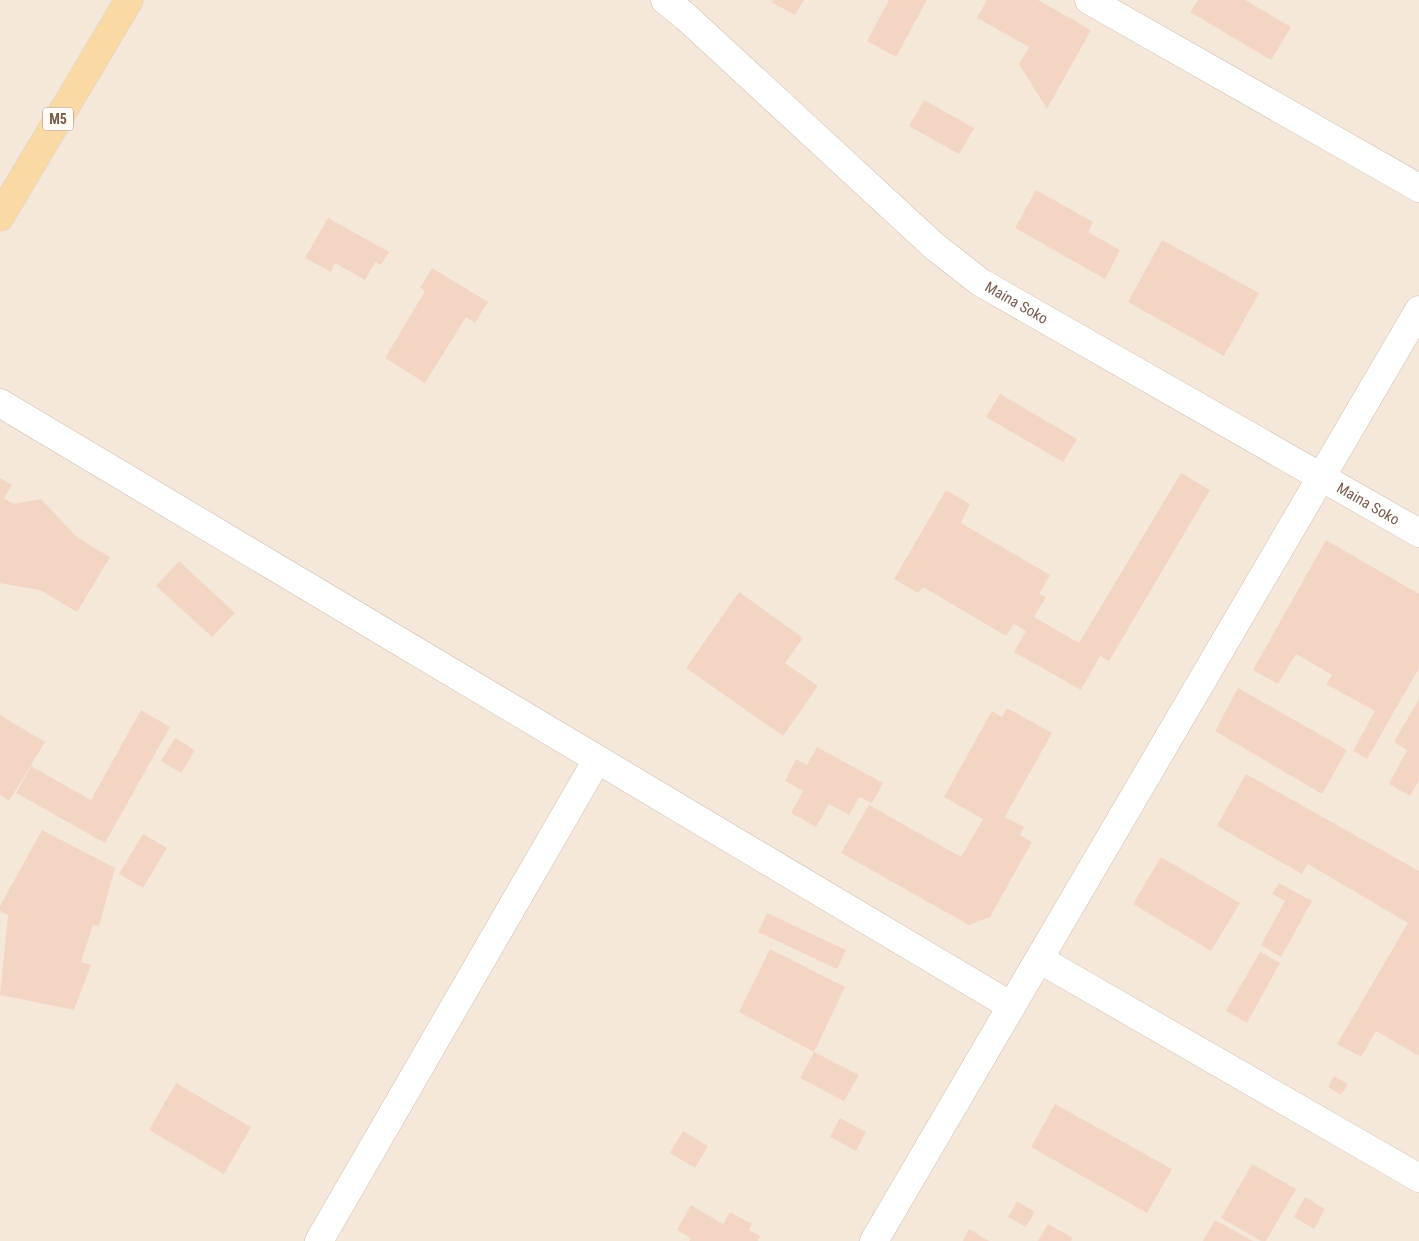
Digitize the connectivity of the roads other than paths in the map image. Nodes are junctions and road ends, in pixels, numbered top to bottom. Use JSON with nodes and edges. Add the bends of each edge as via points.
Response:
{"nodes":[{"id":1,"x":665,"y":0,"type":"edge"},
{"id":2,"x":1089,"y":0,"type":"edge"},
{"id":3,"x":123,"y":7,"type":"edge"},
{"id":4,"x":1419,"y":188,"type":"edge"},
{"id":5,"x":0,"y":217,"type":"edge"},
{"id":6,"x":1419,"y":310,"type":"edge"},
{"id":7,"x":0,"y":403,"type":"edge"},
{"id":8,"x":1321,"y":477,"type":"junction"},
{"id":9,"x":1419,"y":534,"type":"edge"},
{"id":10,"x":597,"y":760,"type":"junction"},
{"id":11,"x":1039,"y":959,"type":"junction"},
{"id":12,"x":1011,"y":1006,"type":"junction"},
{"id":13,"x":1419,"y":1178,"type":"edge"},
{"id":14,"x":319,"y":1241,"type":"edge"},
{"id":15,"x":874,"y":1241,"type":"edge"}],
"edges":[{"from":1,"to":8,"type":"street","name":"Maina Soko","via":[[934,246],[980,282]]},
{"from":2,"to":4,"type":"street"},
{"from":3,"to":5,"type":"main road","number":"M5"},
{"from":6,"to":8,"type":"street"},
{"from":7,"to":10,"type":"street"},
{"from":8,"to":9,"type":"street","name":"Maina Soko"},
{"from":8,"to":11,"type":"street"},
{"from":10,"to":12,"type":"street"},
{"from":10,"to":14,"type":"street"},
{"from":11,"to":12,"type":"street"},
{"from":11,"to":13,"type":"street"},
{"from":12,"to":15,"type":"street"}]}
